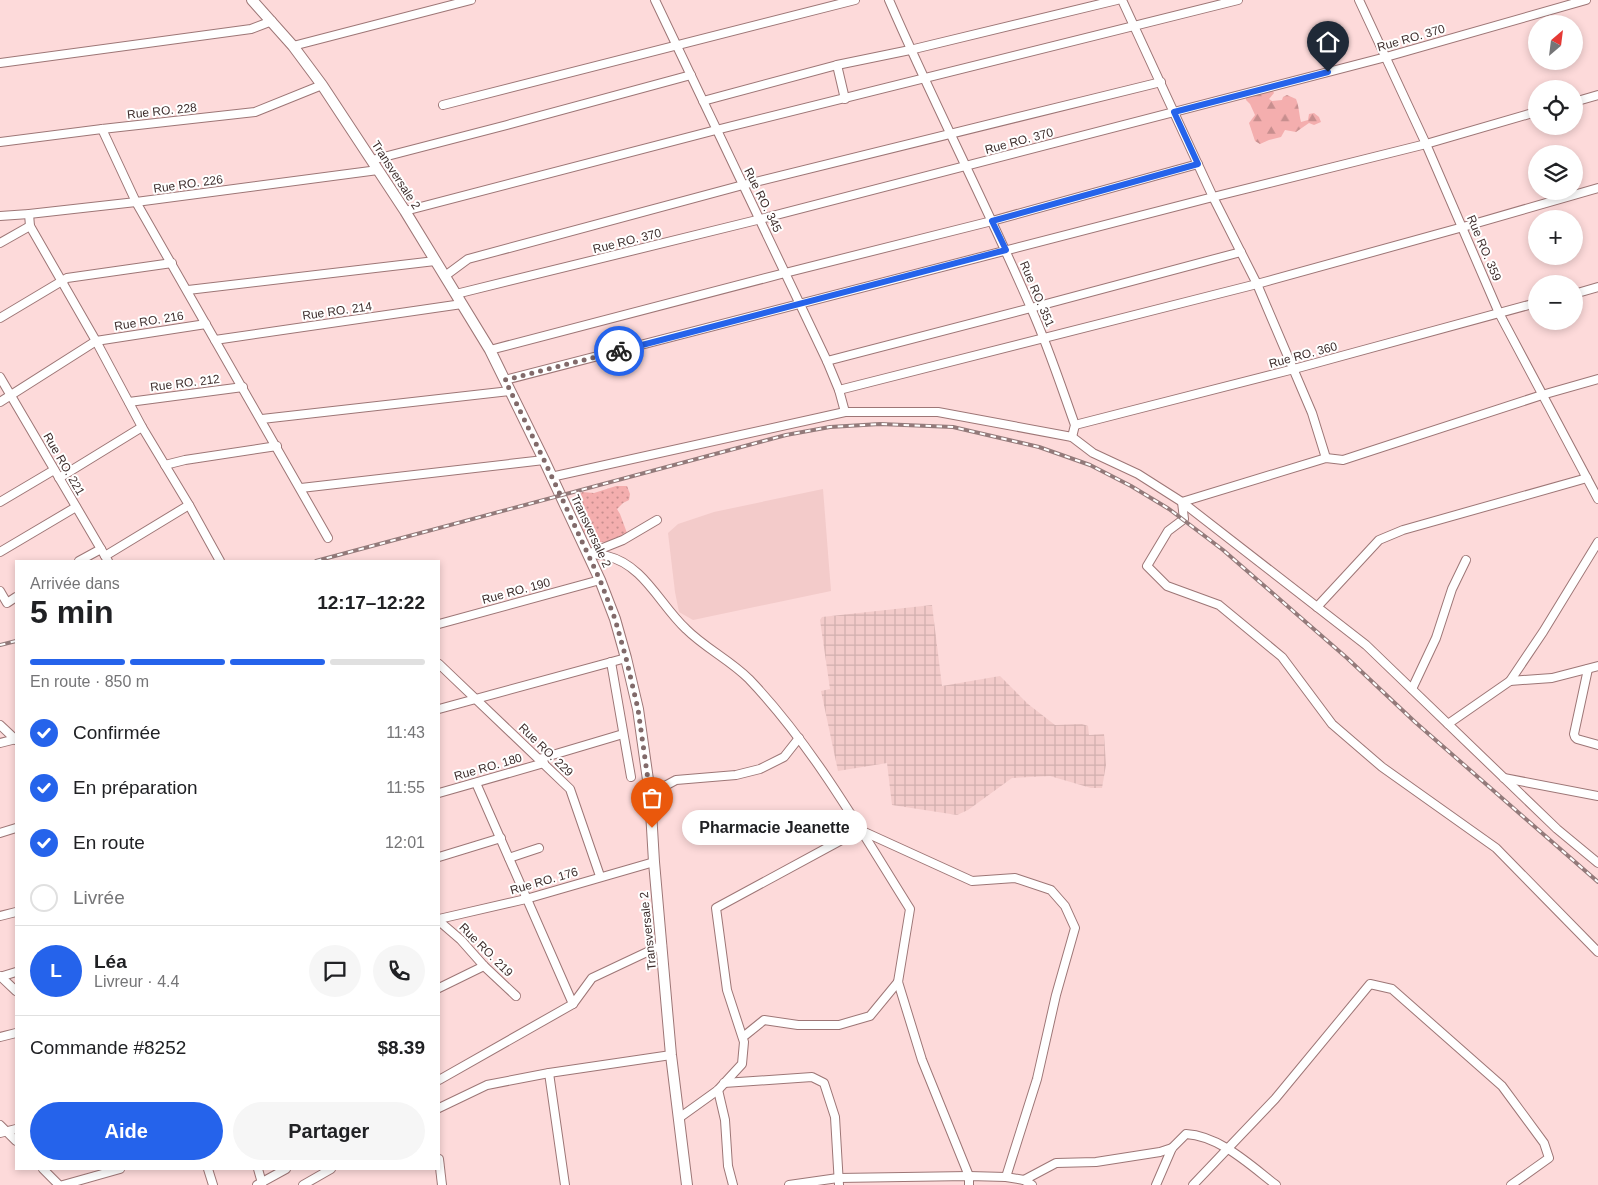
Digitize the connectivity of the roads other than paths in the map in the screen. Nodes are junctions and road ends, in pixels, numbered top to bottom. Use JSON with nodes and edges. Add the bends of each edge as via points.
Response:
{"nodes":[{"id":1,"x":252,"y":0,"type":"edge"},
{"id":2,"x":471,"y":0,"type":"edge"},
{"id":3,"x":655,"y":0,"type":"edge"},
{"id":4,"x":855,"y":0,"type":"edge"},
{"id":5,"x":889,"y":0,"type":"edge"},
{"id":6,"x":1117,"y":0,"type":"edge"},
{"id":7,"x":1122,"y":0,"type":"edge"},
{"id":8,"x":1238,"y":0,"type":"edge"},
{"id":9,"x":1359,"y":0,"type":"edge"},
{"id":10,"x":1586,"y":0,"type":"edge"},
{"id":11,"x":272,"y":22,"type":"junction"},
{"id":12,"x":1133,"y":27,"type":"junction"},
{"id":13,"x":293,"y":46,"type":"junction"},
{"id":14,"x":677,"y":46,"type":"junction"},
{"id":15,"x":910,"y":50,"type":"junction"},
{"id":16,"x":1386,"y":57,"type":"junction"},
{"id":17,"x":0,"y":63,"type":"edge"},
{"id":18,"x":837,"y":65,"type":"junction"},
{"id":19,"x":691,"y":75,"type":"junction"},
{"id":20,"x":924,"y":79,"type":"junction"},
{"id":21,"x":1161,"y":82,"type":"junction"},
{"id":22,"x":322,"y":85,"type":"junction"},
{"id":23,"x":1598,"y":95,"type":"edge"},
{"id":24,"x":845,"y":99,"type":"junction"},
{"id":25,"x":1583,"y":99,"type":"edge"},
{"id":26,"x":703,"y":101,"type":"junction"},
{"id":27,"x":443,"y":105,"type":"dead end"},
{"id":28,"x":1174,"y":112,"type":"junction"},
{"id":29,"x":1528,"y":114,"type":"edge"},
{"id":30,"x":102,"y":128,"type":"junction"},
{"id":31,"x":716,"y":130,"type":"junction"},
{"id":32,"x":950,"y":135,"type":"junction"},
{"id":33,"x":0,"y":142,"type":"edge"},
{"id":34,"x":1426,"y":144,"type":"junction"},
{"id":35,"x":372,"y":160,"type":"junction"},
{"id":36,"x":1198,"y":164,"type":"junction"},
{"id":37,"x":966,"y":166,"type":"junction"},
{"id":38,"x":378,"y":170,"type":"junction"},
{"id":39,"x":743,"y":185,"type":"junction"},
{"id":40,"x":1598,"y":188,"type":"edge"},
{"id":41,"x":1213,"y":197,"type":"junction"},
{"id":42,"x":136,"y":202,"type":"junction"},
{"id":43,"x":405,"y":211,"type":"junction"},
{"id":44,"x":29,"y":214,"type":"junction"},
{"id":45,"x":0,"y":216,"type":"edge"},
{"id":46,"x":761,"y":219,"type":"junction"},
{"id":47,"x":992,"y":221,"type":"junction"},
{"id":48,"x":30,"y":226,"type":"junction"},
{"id":49,"x":1463,"y":227,"type":"junction"},
{"id":50,"x":0,"y":243,"type":"edge"},
{"id":51,"x":1006,"y":250,"type":"junction"},
{"id":52,"x":1241,"y":252,"type":"junction"},
{"id":53,"x":436,"y":260,"type":"junction"},
{"id":54,"x":172,"y":264,"type":"junction"},
{"id":55,"x":785,"y":273,"type":"junction"},
{"id":56,"x":445,"y":276,"type":"junction"},
{"id":57,"x":61,"y":281,"type":"junction"},
{"id":58,"x":1257,"y":284,"type":"junction"},
{"id":59,"x":1598,"y":287,"type":"edge"},
{"id":60,"x":188,"y":290,"type":"junction"},
{"id":61,"x":1583,"y":291,"type":"edge"},
{"id":62,"x":456,"y":294,"type":"junction"},
{"id":63,"x":462,"y":304,"type":"junction"},
{"id":64,"x":799,"y":305,"type":"junction"},
{"id":65,"x":1528,"y":305,"type":"edge"},
{"id":66,"x":1031,"y":308,"type":"junction"},
{"id":67,"x":1499,"y":313,"type":"junction"},
{"id":68,"x":0,"y":318,"type":"edge"},
{"id":69,"x":206,"y":324,"type":"junction"},
{"id":70,"x":1044,"y":338,"type":"junction"},
{"id":71,"x":215,"y":340,"type":"junction"},
{"id":72,"x":96,"y":341,"type":"junction"},
{"id":73,"x":490,"y":350,"type":"junction"},
{"id":74,"x":827,"y":361,"type":"junction"},
{"id":75,"x":1294,"y":369,"type":"junction"},
{"id":76,"x":0,"y":377,"type":"edge"},
{"id":77,"x":1598,"y":379,"type":"edge"},
{"id":78,"x":505,"y":380,"type":"junction"},
{"id":79,"x":243,"y":387,"type":"junction"},
{"id":80,"x":839,"y":390,"type":"junction"},
{"id":81,"x":510,"y":391,"type":"junction"},
{"id":82,"x":1542,"y":395,"type":"junction"},
{"id":83,"x":11,"y":396,"type":"junction"},
{"id":84,"x":0,"y":402,"type":"edge"},
{"id":85,"x":129,"y":402,"type":"junction"},
{"id":86,"x":845,"y":412,"type":"junction"},
{"id":87,"x":262,"y":419,"type":"junction"},
{"id":88,"x":1075,"y":425,"type":"junction"},
{"id":89,"x":142,"y":427,"type":"junction"},
{"id":90,"x":1072,"y":437,"type":"junction"},
{"id":91,"x":277,"y":446,"type":"junction"},
{"id":92,"x":1326,"y":458,"type":"junction"},
{"id":93,"x":544,"y":460,"type":"junction"},
{"id":94,"x":165,"y":465,"type":"junction"},
{"id":95,"x":54,"y":470,"type":"junction"},
{"id":96,"x":551,"y":477,"type":"junction"},
{"id":97,"x":59,"y":478,"type":"junction"},
{"id":98,"x":1587,"y":478,"type":"junction"},
{"id":99,"x":301,"y":488,"type":"junction"},
{"id":100,"x":1598,"y":499,"type":"edge"},
{"id":101,"x":0,"y":502,"type":"edge"},
{"id":102,"x":1182,"y":502,"type":"junction"},
{"id":103,"x":189,"y":505,"type":"junction"},
{"id":104,"x":76,"y":507,"type":"junction"},
{"id":105,"x":657,"y":520,"type":"dead end"},
{"id":106,"x":328,"y":538,"type":"dead end"},
{"id":107,"x":1598,"y":542,"type":"edge"},
{"id":108,"x":0,"y":552,"type":"edge"},
{"id":109,"x":588,"y":554,"type":"junction"},
{"id":110,"x":104,"y":555,"type":"edge"},
{"id":111,"x":84,"y":560,"type":"edge"},
{"id":112,"x":219,"y":560,"type":"edge"},
{"id":113,"x":1466,"y":560,"type":"dead end"},
{"id":114,"x":600,"y":580,"type":"junction"},
{"id":115,"x":0,"y":591,"type":"edge"},
{"id":116,"x":15,"y":598,"type":"edge"},
{"id":117,"x":1317,"y":607,"type":"junction"},
{"id":118,"x":440,"y":624,"type":"edge"},
{"id":119,"x":626,"y":658,"type":"junction"},
{"id":120,"x":611,"y":662,"type":"junction"},
{"id":121,"x":440,"y":665,"type":"edge"},
{"id":122,"x":1598,"y":666,"type":"edge"},
{"id":123,"x":1588,"y":669,"type":"junction"},
{"id":124,"x":1510,"y":681,"type":"junction"},
{"id":125,"x":1412,"y":689,"type":"junction"},
{"id":126,"x":478,"y":699,"type":"junction"},
{"id":127,"x":440,"y":709,"type":"edge"},
{"id":128,"x":1448,"y":724,"type":"junction"},
{"id":129,"x":0,"y":725,"type":"edge"},
{"id":130,"x":622,"y":734,"type":"junction"},
{"id":131,"x":15,"y":738,"type":"edge"},
{"id":132,"x":799,"y":738,"type":"junction"},
{"id":133,"x":15,"y":739,"type":"edge"},
{"id":134,"x":0,"y":744,"type":"edge"},
{"id":135,"x":1598,"y":745,"type":"edge"},
{"id":136,"x":541,"y":761,"type":"junction"},
{"id":137,"x":631,"y":776,"type":"dead end"},
{"id":138,"x":1504,"y":778,"type":"junction"},
{"id":139,"x":476,"y":782,"type":"junction"},
{"id":140,"x":440,"y":793,"type":"edge"},
{"id":141,"x":650,"y":794,"type":"junction"},
{"id":142,"x":1598,"y":796,"type":"edge"},
{"id":143,"x":15,"y":828,"type":"edge"},
{"id":144,"x":860,"y":830,"type":"junction"},
{"id":145,"x":0,"y":833,"type":"edge"},
{"id":146,"x":501,"y":838,"type":"junction"},
{"id":147,"x":539,"y":848,"type":"dead end"},
{"id":148,"x":440,"y":857,"type":"edge"},
{"id":149,"x":509,"y":858,"type":"junction"},
{"id":150,"x":654,"y":862,"type":"junction"},
{"id":151,"x":1598,"y":863,"type":"edge"},
{"id":152,"x":600,"y":876,"type":"junction"},
{"id":153,"x":526,"y":899,"type":"junction"},
{"id":154,"x":15,"y":912,"type":"edge"},
{"id":155,"x":0,"y":916,"type":"edge"},
{"id":156,"x":440,"y":920,"type":"edge"},
{"id":157,"x":440,"y":921,"type":"edge"},
{"id":158,"x":662,"y":946,"type":"junction"},
{"id":159,"x":1598,"y":952,"type":"edge"},
{"id":160,"x":484,"y":966,"type":"junction"},
{"id":161,"x":15,"y":972,"type":"edge"},
{"id":162,"x":0,"y":977,"type":"edge"},
{"id":163,"x":898,"y":982,"type":"junction"},
{"id":164,"x":440,"y":988,"type":"edge"},
{"id":165,"x":15,"y":990,"type":"edge"},
{"id":166,"x":516,"y":996,"type":"dead end"},
{"id":167,"x":573,"y":1004,"type":"junction"},
{"id":168,"x":15,"y":1033,"type":"edge"},
{"id":169,"x":0,"y":1037,"type":"edge"},
{"id":170,"x":743,"y":1037,"type":"junction"},
{"id":171,"x":671,"y":1055,"type":"junction"},
{"id":172,"x":549,"y":1074,"type":"junction"},
{"id":173,"x":440,"y":1079,"type":"edge"},
{"id":174,"x":724,"y":1083,"type":"junction"},
{"id":175,"x":718,"y":1090,"type":"junction"},
{"id":176,"x":440,"y":1108,"type":"edge"},
{"id":177,"x":679,"y":1118,"type":"junction"},
{"id":178,"x":0,"y":1126,"type":"edge"},
{"id":179,"x":3,"y":1132,"type":"edge"},
{"id":180,"x":15,"y":1140,"type":"edge"},
{"id":181,"x":1172,"y":1148,"type":"junction"},
{"id":182,"x":1228,"y":1149,"type":"junction"},
{"id":183,"x":440,"y":1168,"type":"edge"},
{"id":184,"x":44,"y":1170,"type":"edge"},
{"id":185,"x":116,"y":1170,"type":"edge"},
{"id":186,"x":208,"y":1170,"type":"edge"},
{"id":187,"x":258,"y":1170,"type":"edge"},
{"id":188,"x":284,"y":1170,"type":"edge"},
{"id":189,"x":329,"y":1170,"type":"edge"},
{"id":190,"x":1006,"y":1177,"type":"junction"},
{"id":191,"x":1024,"y":1180,"type":"junction"},
{"id":192,"x":969,"y":1181,"type":"edge"},
{"id":193,"x":839,"y":1182,"type":"edge"},
{"id":194,"x":260,"y":1184,"type":"edge"},
{"id":195,"x":61,"y":1185,"type":"edge"},
{"id":196,"x":213,"y":1185,"type":"edge"},
{"id":197,"x":303,"y":1185,"type":"edge"},
{"id":198,"x":442,"y":1185,"type":"edge"},
{"id":199,"x":565,"y":1185,"type":"edge"},
{"id":200,"x":687,"y":1185,"type":"edge"},
{"id":201,"x":733,"y":1185,"type":"edge"},
{"id":202,"x":789,"y":1185,"type":"edge"},
{"id":203,"x":1032,"y":1185,"type":"edge"},
{"id":204,"x":1156,"y":1185,"type":"edge"},
{"id":205,"x":1193,"y":1185,"type":"edge"},
{"id":206,"x":1276,"y":1185,"type":"edge"},
{"id":207,"x":1511,"y":1185,"type":"edge"}],
"edges":[{"from":1,"to":11,"type":"main road","name":"Transversale 2"},
{"from":2,"to":13,"type":"street"},
{"from":3,"to":14,"type":"street","name":"Rue RO. 345"},
{"from":4,"to":14,"type":"street"},
{"from":5,"to":15,"type":"street","name":"Rue RO. 351"},
{"from":6,"to":15,"type":"street"},
{"from":7,"to":12,"type":"street"},
{"from":8,"to":12,"type":"street"},
{"from":9,"to":16,"type":"street","name":"Rue RO. 359"},
{"from":10,"to":16,"type":"street","name":"Rue RO. 370"},
{"from":11,"to":13,"type":"main road","name":"Transversale 2"},
{"from":11,"to":17,"type":"street","via":[[251,29]]},
{"from":12,"to":20,"type":"street"},
{"from":12,"to":21,"type":"street"},
{"from":13,"to":22,"type":"main road","name":"Transversale 2"},
{"from":14,"to":19,"type":"street","name":"Rue RO. 345"},
{"from":14,"to":27,"type":"street"},
{"from":15,"to":18,"type":"street"},
{"from":15,"to":20,"type":"street","name":"Rue RO. 351"},
{"from":16,"to":28,"type":"street","name":"Rue RO. 370"},
{"from":16,"to":34,"type":"street","name":"Rue RO. 359"},
{"from":18,"to":24,"type":"street"},
{"from":18,"to":26,"type":"street"},
{"from":19,"to":26,"type":"street","name":"Rue RO. 345"},
{"from":19,"to":35,"type":"street"},
{"from":20,"to":24,"type":"street"},
{"from":20,"to":32,"type":"street","name":"Rue RO. 351"},
{"from":21,"to":28,"type":"street"},
{"from":21,"to":32,"type":"street"},
{"from":22,"to":30,"type":"street","name":"Rue RO. 228","via":[[256,112]]},
{"from":22,"to":35,"type":"main road","name":"Transversale 2"},
{"from":23,"to":25,"type":"street"},
{"from":24,"to":31,"type":"street"},
{"from":26,"to":31,"type":"street","name":"Rue RO. 345"},
{"from":28,"to":36,"type":"street"},
{"from":28,"to":37,"type":"street","name":"Rue RO. 370"},
{"from":29,"to":34,"type":"street"},
{"from":30,"to":33,"type":"street","name":"Rue RO. 228"},
{"from":30,"to":42,"type":"street"},
{"from":31,"to":39,"type":"street","name":"Rue RO. 345"},
{"from":31,"to":43,"type":"street"},
{"from":32,"to":37,"type":"street","name":"Rue RO. 351"},
{"from":32,"to":39,"type":"street"},
{"from":34,"to":41,"type":"street"},
{"from":34,"to":49,"type":"street","name":"Rue RO. 359"},
{"from":35,"to":38,"type":"main road","name":"Transversale 2"},
{"from":36,"to":41,"type":"street"},
{"from":36,"to":47,"type":"street"},
{"from":37,"to":46,"type":"street","name":"Rue RO. 370"},
{"from":37,"to":47,"type":"street","name":"Rue RO. 351"},
{"from":38,"to":42,"type":"street","name":"Rue RO. 226"},
{"from":38,"to":43,"type":"main road","name":"Transversale 2"},
{"from":39,"to":46,"type":"street","name":"Rue RO. 345"},
{"from":39,"to":56,"type":"street","via":[[468,258]]},
{"from":40,"to":49,"type":"street"},
{"from":41,"to":51,"type":"street"},
{"from":41,"to":52,"type":"street"},
{"from":42,"to":44,"type":"street","name":"Rue RO. 226"},
{"from":42,"to":54,"type":"street"},
{"from":43,"to":53,"type":"main road","name":"Transversale 2"},
{"from":44,"to":45,"type":"street","name":"Rue RO. 226"},
{"from":44,"to":48,"type":"street"},
{"from":46,"to":55,"type":"street","name":"Rue RO. 345"},
{"from":46,"to":62,"type":"street","name":"Rue RO. 370"},
{"from":47,"to":51,"type":"street","name":"Rue RO. 351"},
{"from":47,"to":55,"type":"street"},
{"from":48,"to":50,"type":"street"},
{"from":48,"to":57,"type":"street"},
{"from":49,"to":58,"type":"street"},
{"from":49,"to":67,"type":"street","name":"Rue RO. 359"},
{"from":51,"to":64,"type":"street"},
{"from":51,"to":66,"type":"street","name":"Rue RO. 351"},
{"from":52,"to":58,"type":"street"},
{"from":52,"to":66,"type":"street"},
{"from":53,"to":56,"type":"main road","name":"Transversale 2"},
{"from":53,"to":60,"type":"street"},
{"from":54,"to":57,"type":"street"},
{"from":54,"to":60,"type":"street"},
{"from":55,"to":64,"type":"street","name":"Rue RO. 345"},
{"from":55,"to":73,"type":"street"},
{"from":56,"to":62,"type":"main road","name":"Transversale 2"},
{"from":57,"to":68,"type":"street"},
{"from":57,"to":72,"type":"street"},
{"from":58,"to":70,"type":"street"},
{"from":58,"to":75,"type":"street"},
{"from":59,"to":61,"type":"street"},
{"from":60,"to":69,"type":"street"},
{"from":62,"to":63,"type":"main road","name":"Transversale 2"},
{"from":63,"to":71,"type":"street","name":"Rue RO. 214"},
{"from":63,"to":73,"type":"main road","name":"Transversale 2"},
{"from":64,"to":74,"type":"street","name":"Rue RO. 345"},
{"from":64,"to":78,"type":"street"},
{"from":65,"to":67,"type":"street","name":"Rue RO. 360"},
{"from":66,"to":70,"type":"street","name":"Rue RO. 351"},
{"from":66,"to":74,"type":"street"},
{"from":67,"to":75,"type":"street","name":"Rue RO. 360"},
{"from":67,"to":82,"type":"street","name":"Rue RO. 359"},
{"from":69,"to":71,"type":"street"},
{"from":69,"to":72,"type":"street","name":"Rue RO. 216"},
{"from":70,"to":80,"type":"street"},
{"from":70,"to":88,"type":"street","name":"Rue RO. 351"},
{"from":71,"to":79,"type":"street"},
{"from":72,"to":83,"type":"street"},
{"from":72,"to":85,"type":"street"},
{"from":73,"to":78,"type":"main road","name":"Transversale 2"},
{"from":74,"to":80,"type":"street","name":"Rue RO. 345"},
{"from":75,"to":88,"type":"street","name":"Rue RO. 360"},
{"from":75,"to":92,"type":"street"},
{"from":76,"to":83,"type":"street","name":"Rue RO. 221"},
{"from":77,"to":82,"type":"street"},
{"from":78,"to":81,"type":"main road","name":"Transversale 2"},
{"from":79,"to":85,"type":"street","name":"Rue RO. 212"},
{"from":79,"to":87,"type":"street"},
{"from":80,"to":86,"type":"street","name":"Rue RO. 345"},
{"from":81,"to":87,"type":"street"},
{"from":81,"to":93,"type":"main road","name":"Transversale 2"},
{"from":82,"to":92,"type":"street","via":[[1343,460]]},
{"from":82,"to":98,"type":"street","name":"Rue RO. 359"},
{"from":83,"to":84,"type":"street"},
{"from":83,"to":95,"type":"street","name":"Rue RO. 221"},
{"from":85,"to":89,"type":"street"},
{"from":86,"to":90,"type":"street","via":[[938,412]]},
{"from":86,"to":96,"type":"street"},
{"from":87,"to":91,"type":"street"},
{"from":88,"to":90,"type":"street"},
{"from":89,"to":94,"type":"street"},
{"from":89,"to":97,"type":"street"},
{"from":90,"to":102,"type":"street","via":[[1093,453],[1138,474]]},
{"from":91,"to":94,"type":"street"},
{"from":91,"to":99,"type":"street"},
{"from":92,"to":102,"type":"street"},
{"from":93,"to":96,"type":"main road","name":"Transversale 2"},
{"from":93,"to":99,"type":"street"},
{"from":94,"to":103,"type":"street"},
{"from":95,"to":97,"type":"street","name":"Rue RO. 221"},
{"from":95,"to":101,"type":"street"},
{"from":96,"to":109,"type":"main road","name":"Transversale 2"},
{"from":97,"to":104,"type":"street","name":"Rue RO. 221"},
{"from":98,"to":100,"type":"street","name":"Rue RO. 359"},
{"from":98,"to":117,"type":"street","via":[[1403,530],[1379,540]]},
{"from":99,"to":106,"type":"street"},
{"from":102,"to":117,"type":"street"},
{"from":102,"to":159,"type":"street","via":[[1184,519],[1168,531],[1147,566],[1167,586],[1219,605],[1282,657],[1332,724],[1382,767],[1496,848]]},
{"from":103,"to":110,"type":"street"},
{"from":103,"to":112,"type":"street"},
{"from":104,"to":108,"type":"street"},
{"from":104,"to":110,"type":"street","name":"Rue RO. 221"},
{"from":105,"to":109,"type":"street","via":[[623,540]]},
{"from":107,"to":124,"type":"street"},
{"from":109,"to":114,"type":"main road","name":"Transversale 2"},
{"from":109,"to":132,"type":"street","via":[[607,556],[626,564],[644,578],[678,621],[748,678]]},
{"from":110,"to":111,"type":"street"},
{"from":113,"to":125,"type":"street"},
{"from":114,"to":118,"type":"street","name":"Rue RO. 190"},
{"from":114,"to":119,"type":"main road","name":"Transversale 2"},
{"from":115,"to":116,"type":"street","via":[[7,603]]},
{"from":117,"to":125,"type":"street","via":[[1366,645]]},
{"from":119,"to":120,"type":"street"},
{"from":119,"to":141,"type":"main road","name":"Transversale 2","via":[[638,709]]},
{"from":120,"to":126,"type":"street"},
{"from":120,"to":130,"type":"street"},
{"from":121,"to":126,"type":"street","name":"Rue RO. 229"},
{"from":122,"to":123,"type":"street"},
{"from":123,"to":124,"type":"street","via":[[1552,678]]},
{"from":123,"to":135,"type":"street","via":[[1574,734],[1577,739]]},
{"from":124,"to":128,"type":"street"},
{"from":125,"to":128,"type":"street"},
{"from":126,"to":127,"type":"street"},
{"from":126,"to":136,"type":"street","name":"Rue RO. 229"},
{"from":128,"to":138,"type":"street"},
{"from":129,"to":131,"type":"street"},
{"from":130,"to":136,"type":"street","name":"Rue RO. 180"},
{"from":130,"to":137,"type":"street"},
{"from":132,"to":141,"type":"street","via":[[784,757],[760,769],[736,775],[676,780]]},
{"from":132,"to":144,"type":"street"},
{"from":133,"to":134,"type":"street"},
{"from":136,"to":139,"type":"street","name":"Rue RO. 180"},
{"from":136,"to":152,"type":"street","name":"Rue RO. 229","via":[[570,789]]},
{"from":138,"to":142,"type":"street"},
{"from":138,"to":151,"type":"street"},
{"from":139,"to":140,"type":"street","name":"Rue RO. 180"},
{"from":139,"to":146,"type":"street"},
{"from":141,"to":150,"type":"main road","name":"Transversale 2"},
{"from":143,"to":145,"type":"street"},
{"from":144,"to":163,"type":"street","via":[[910,909]]},
{"from":144,"to":170,"type":"street","via":[[716,908],[727,990]]},
{"from":144,"to":190,"type":"street","via":[[972,881],[1015,878],[1051,890],[1065,906],[1074,928],[1037,1079]]},
{"from":146,"to":148,"type":"street"},
{"from":146,"to":149,"type":"street"},
{"from":147,"to":149,"type":"street"},
{"from":149,"to":153,"type":"street"},
{"from":150,"to":152,"type":"street","name":"Rue RO. 176"},
{"from":150,"to":158,"type":"main road","name":"Transversale 2"},
{"from":152,"to":153,"type":"street","name":"Rue RO. 176"},
{"from":153,"to":156,"type":"street","name":"Rue RO. 176"},
{"from":153,"to":167,"type":"street"},
{"from":154,"to":155,"type":"street"},
{"from":157,"to":160,"type":"street","name":"Rue RO. 219"},
{"from":158,"to":167,"type":"street","via":[[592,978]]},
{"from":158,"to":171,"type":"main road","name":"Transversale 2"},
{"from":160,"to":164,"type":"street"},
{"from":160,"to":166,"type":"street","name":"Rue RO. 219"},
{"from":161,"to":162,"type":"street"},
{"from":162,"to":165,"type":"street"},
{"from":163,"to":170,"type":"street","via":[[870,1016],[838,1025],[798,1025],[764,1020]]},
{"from":163,"to":192,"type":"street","via":[[922,1060]]},
{"from":167,"to":173,"type":"street"},
{"from":168,"to":169,"type":"street"},
{"from":170,"to":174,"type":"street","via":[[742,1064]]},
{"from":171,"to":172,"type":"street"},
{"from":171,"to":177,"type":"main road","name":"Transversale 2"},
{"from":172,"to":176,"type":"street","via":[[487,1085]]},
{"from":172,"to":199,"type":"street"},
{"from":174,"to":175,"type":"street"},
{"from":174,"to":193,"type":"street","via":[[812,1077],[824,1083],[835,1117]]},
{"from":175,"to":177,"type":"street"},
{"from":175,"to":201,"type":"street"},
{"from":177,"to":200,"type":"main road","name":"Transversale 2"},
{"from":178,"to":179,"type":"street"},
{"from":179,"to":180,"type":"street"},
{"from":181,"to":182,"type":"street","via":[[1186,1134],[1199,1134]]},
{"from":181,"to":191,"type":"street","via":[[1096,1162],[1056,1163]]},
{"from":181,"to":204,"type":"street"},
{"from":182,"to":205,"type":"street"},
{"from":182,"to":206,"type":"street"},
{"from":182,"to":207,"type":"street","via":[[1275,1099],[1370,984],[1392,989],[1502,1086],[1544,1143],[1549,1158]]},
{"from":183,"to":198,"type":"street"},
{"from":184,"to":195,"type":"street"},
{"from":185,"to":195,"type":"street"},
{"from":186,"to":196,"type":"street"},
{"from":187,"to":194,"type":"street"},
{"from":188,"to":194,"type":"street"},
{"from":189,"to":197,"type":"street"},
{"from":190,"to":191,"type":"street"},
{"from":190,"to":192,"type":"street"},
{"from":191,"to":203,"type":"street"},
{"from":192,"to":193,"type":"street"},
{"from":193,"to":202,"type":"street"}]}
